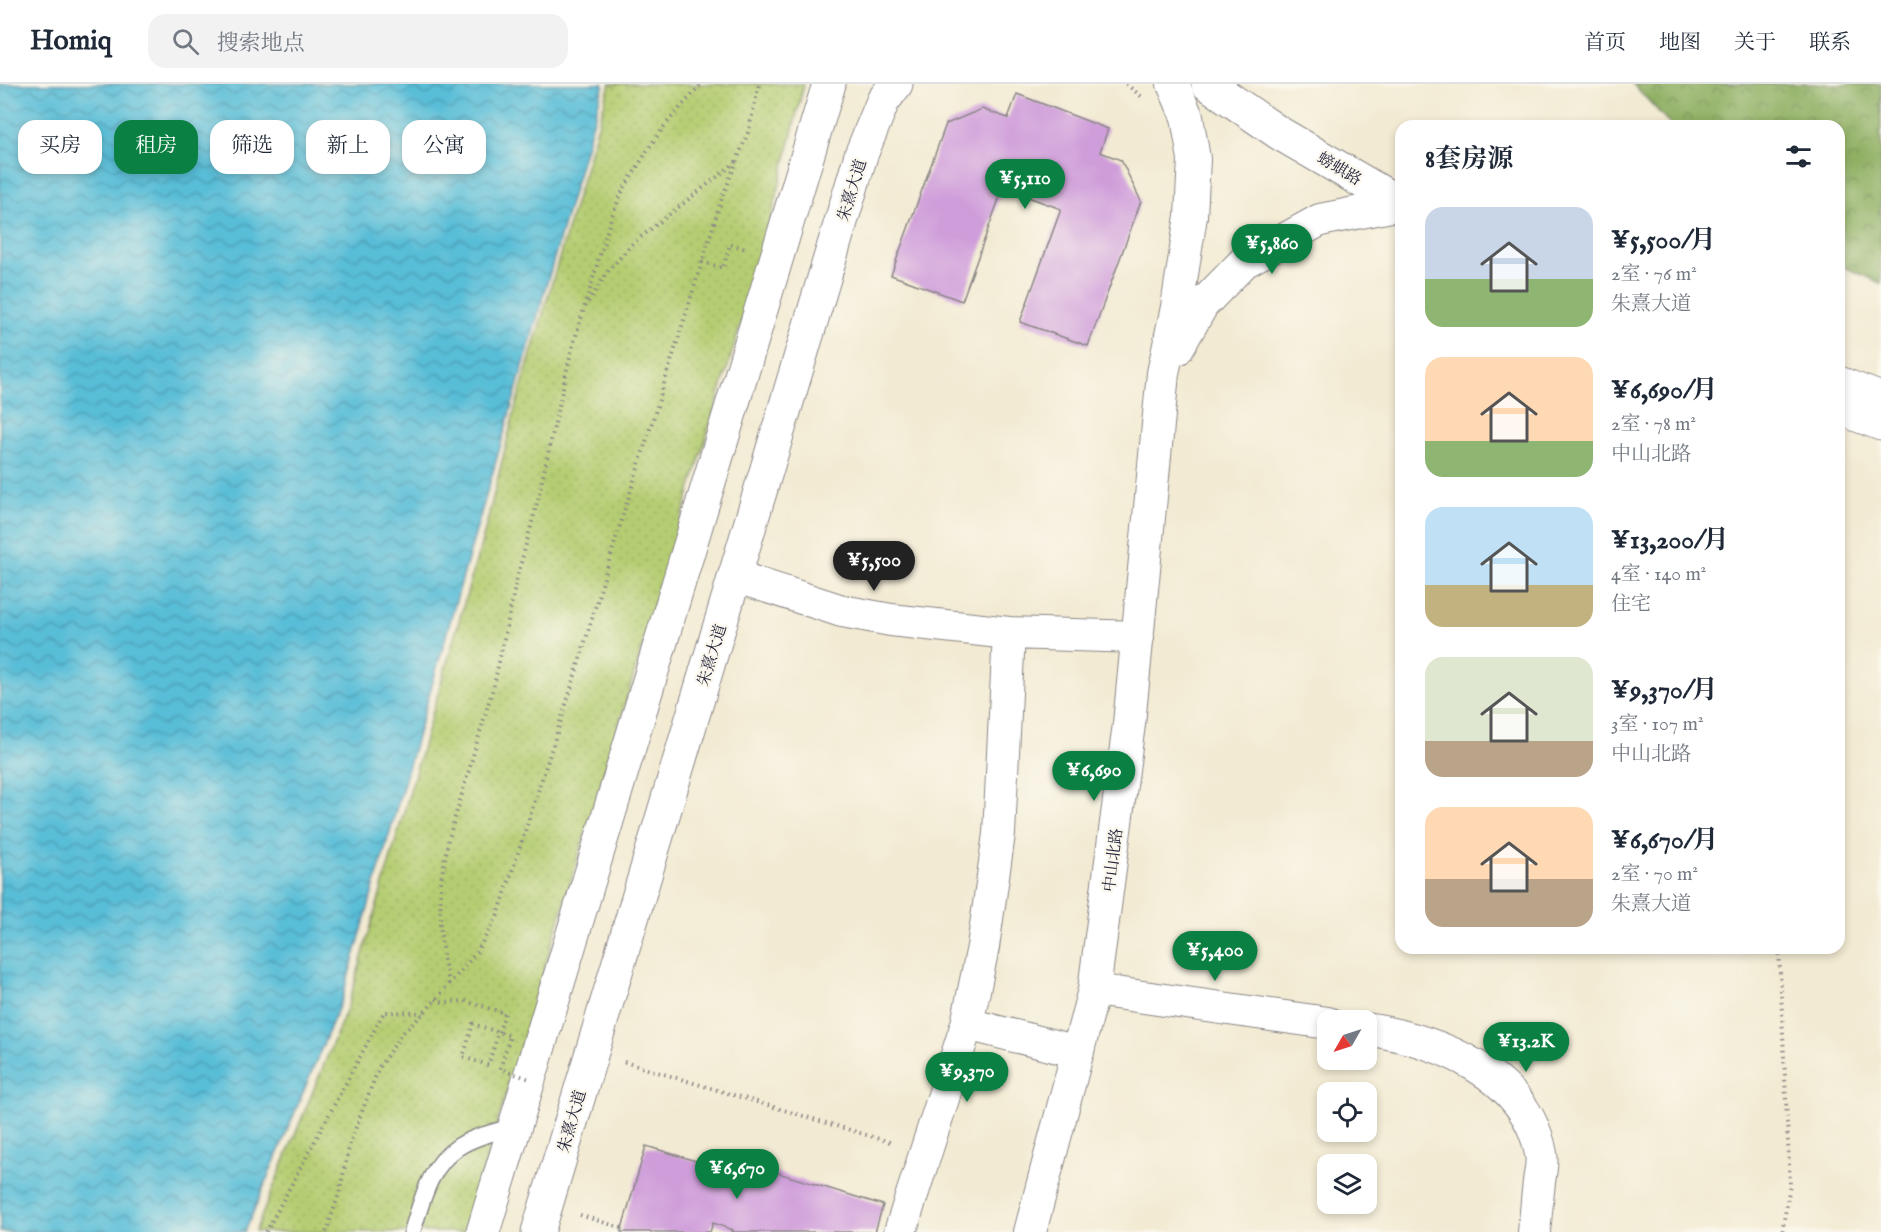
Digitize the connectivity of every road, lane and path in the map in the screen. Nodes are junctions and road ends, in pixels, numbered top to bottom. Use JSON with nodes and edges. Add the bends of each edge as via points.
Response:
{"nodes":[{"id":1,"x":701,"y":84,"type":"edge"},
{"id":2,"x":759,"y":84,"type":"edge"},
{"id":3,"x":829,"y":84,"type":"edge"},
{"id":4,"x":896,"y":84,"type":"edge"},
{"id":5,"x":1173,"y":84,"type":"edge"},
{"id":6,"x":1208,"y":84,"type":"edge"},
{"id":7,"x":1239,"y":84,"type":"edge"},
{"id":8,"x":1283,"y":126,"type":"junction"},
{"id":9,"x":737,"y":161,"type":"junction"},
{"id":10,"x":1395,"y":183,"type":"edge"},
{"id":11,"x":1395,"y":200,"type":"edge"},
{"id":12,"x":1395,"y":205,"type":"edge"},
{"id":13,"x":702,"y":262,"type":"junction"},
{"id":14,"x":723,"y":268,"type":"dead end"},
{"id":15,"x":583,"y":311,"type":"junction"},
{"id":16,"x":1163,"y":374,"type":"junction"},
{"id":17,"x":1845,"y":385,"type":"edge"},
{"id":18,"x":1881,"y":399,"type":"edge"},
{"id":19,"x":1845,"y":410,"type":"edge"},
{"id":20,"x":1881,"y":424,"type":"edge"},
{"id":21,"x":734,"y":576,"type":"junction"},
{"id":22,"x":1009,"y":633,"type":"junction"},
{"id":23,"x":1138,"y":637,"type":"junction"},
{"id":24,"x":1779,"y":954,"type":"edge"},
{"id":25,"x":449,"y":984,"type":"junction"},
{"id":26,"x":1094,"y":990,"type":"junction"},
{"id":27,"x":436,"y":999,"type":"junction"},
{"id":28,"x":424,"y":1013,"type":"junction"},
{"id":29,"x":1317,"y":1021,"type":"edge"},
{"id":30,"x":967,"y":1024,"type":"junction"},
{"id":31,"x":1377,"y":1030,"type":"edge"},
{"id":32,"x":591,"y":1052,"type":"junction"},
{"id":33,"x":1078,"y":1052,"type":"junction"},
{"id":34,"x":530,"y":1078,"type":"junction"},
{"id":35,"x":515,"y":1126,"type":"junction"},
{"id":36,"x":925,"y":1153,"type":"junction"},
{"id":37,"x":542,"y":1218,"type":"edge"},
{"id":38,"x":622,"y":1228,"type":"dead end"},
{"id":39,"x":266,"y":1232,"type":"edge"},
{"id":40,"x":326,"y":1232,"type":"edge"},
{"id":41,"x":412,"y":1232,"type":"edge"},
{"id":42,"x":483,"y":1232,"type":"edge"},
{"id":43,"x":900,"y":1232,"type":"edge"},
{"id":44,"x":1029,"y":1232,"type":"edge"},
{"id":45,"x":1534,"y":1232,"type":"edge"},
{"id":46,"x":1782,"y":1232,"type":"edge"}],
"edges":[{"from":1,"to":15,"type":"path","via":[[661,131],[623,190]]},
{"from":2,"to":9,"type":"path","via":[[750,130]]},
{"from":3,"to":34,"type":"main road"},
{"from":4,"to":21,"type":"main road","name":"朱熹大道","via":[[884,101],[861,155]]},
{"from":5,"to":16,"type":"street","name":"中山北路","via":[[1187,117],[1194,159],[1191,216]]},
{"from":6,"to":8,"type":"main road"},
{"from":7,"to":8,"type":"main road"},
{"from":8,"to":10,"type":"main road"},
{"from":8,"to":11,"type":"main road","name":"螃蜞路"},
{"from":9,"to":13,"type":"path"},
{"from":9,"to":15,"type":"path","via":[[632,244],[609,270]]},
{"from":12,"to":16,"type":"street","via":[[1320,220],[1244,262],[1203,304]]},
{"from":13,"to":14,"type":"path"},
{"from":13,"to":25,"type":"path","via":[[498,915],[476,954]]},
{"from":15,"to":25,"type":"path","via":[[494,685],[448,841],[441,880],[440,925]]},
{"from":16,"to":23,"type":"street","name":"中山北路"},
{"from":17,"to":18,"type":"main road"},
{"from":19,"to":20,"type":"main road"},
{"from":21,"to":22,"type":"street","via":[[842,610],[891,620]]},
{"from":21,"to":32,"type":"main road","name":"朱熹大道"},
{"from":22,"to":23,"type":"street"},
{"from":22,"to":30,"type":"street","via":[[999,834]]},
{"from":23,"to":26,"type":"street","name":"中山北路"},
{"from":24,"to":46,"type":"path","via":[[1790,1185]]},
{"from":25,"to":27,"type":"path"},
{"from":26,"to":29,"type":"street"},
{"from":26,"to":33,"type":"street","name":"中山北路"},
{"from":27,"to":28,"type":"path"},
{"from":27,"to":34,"type":"path","bridge":true,"via":[[465,1001],[505,1013],[488,1065],[463,1058],[473,1024],[510,1036],[500,1069]]},
{"from":28,"to":39,"type":"path","via":[[384,1012]]},
{"from":28,"to":40,"type":"path","via":[[402,1034],[379,1067],[350,1143]]},
{"from":30,"to":33,"type":"street"},
{"from":30,"to":36,"type":"street"},
{"from":31,"to":45,"type":"street","via":[[1443,1049],[1498,1081],[1519,1101],[1535,1129],[1542,1157]]},
{"from":32,"to":36,"type":"path"},
{"from":32,"to":37,"type":"main road","name":"朱熹大道"},
{"from":33,"to":44,"type":"street","name":"中山北路"},
{"from":34,"to":35,"type":"main road"},
{"from":35,"to":41,"type":"lane","via":[[458,1147],[441,1162],[425,1189]]},
{"from":35,"to":42,"type":"main road"},
{"from":36,"to":43,"type":"street"},
{"from":37,"to":38,"type":"path"}]}
